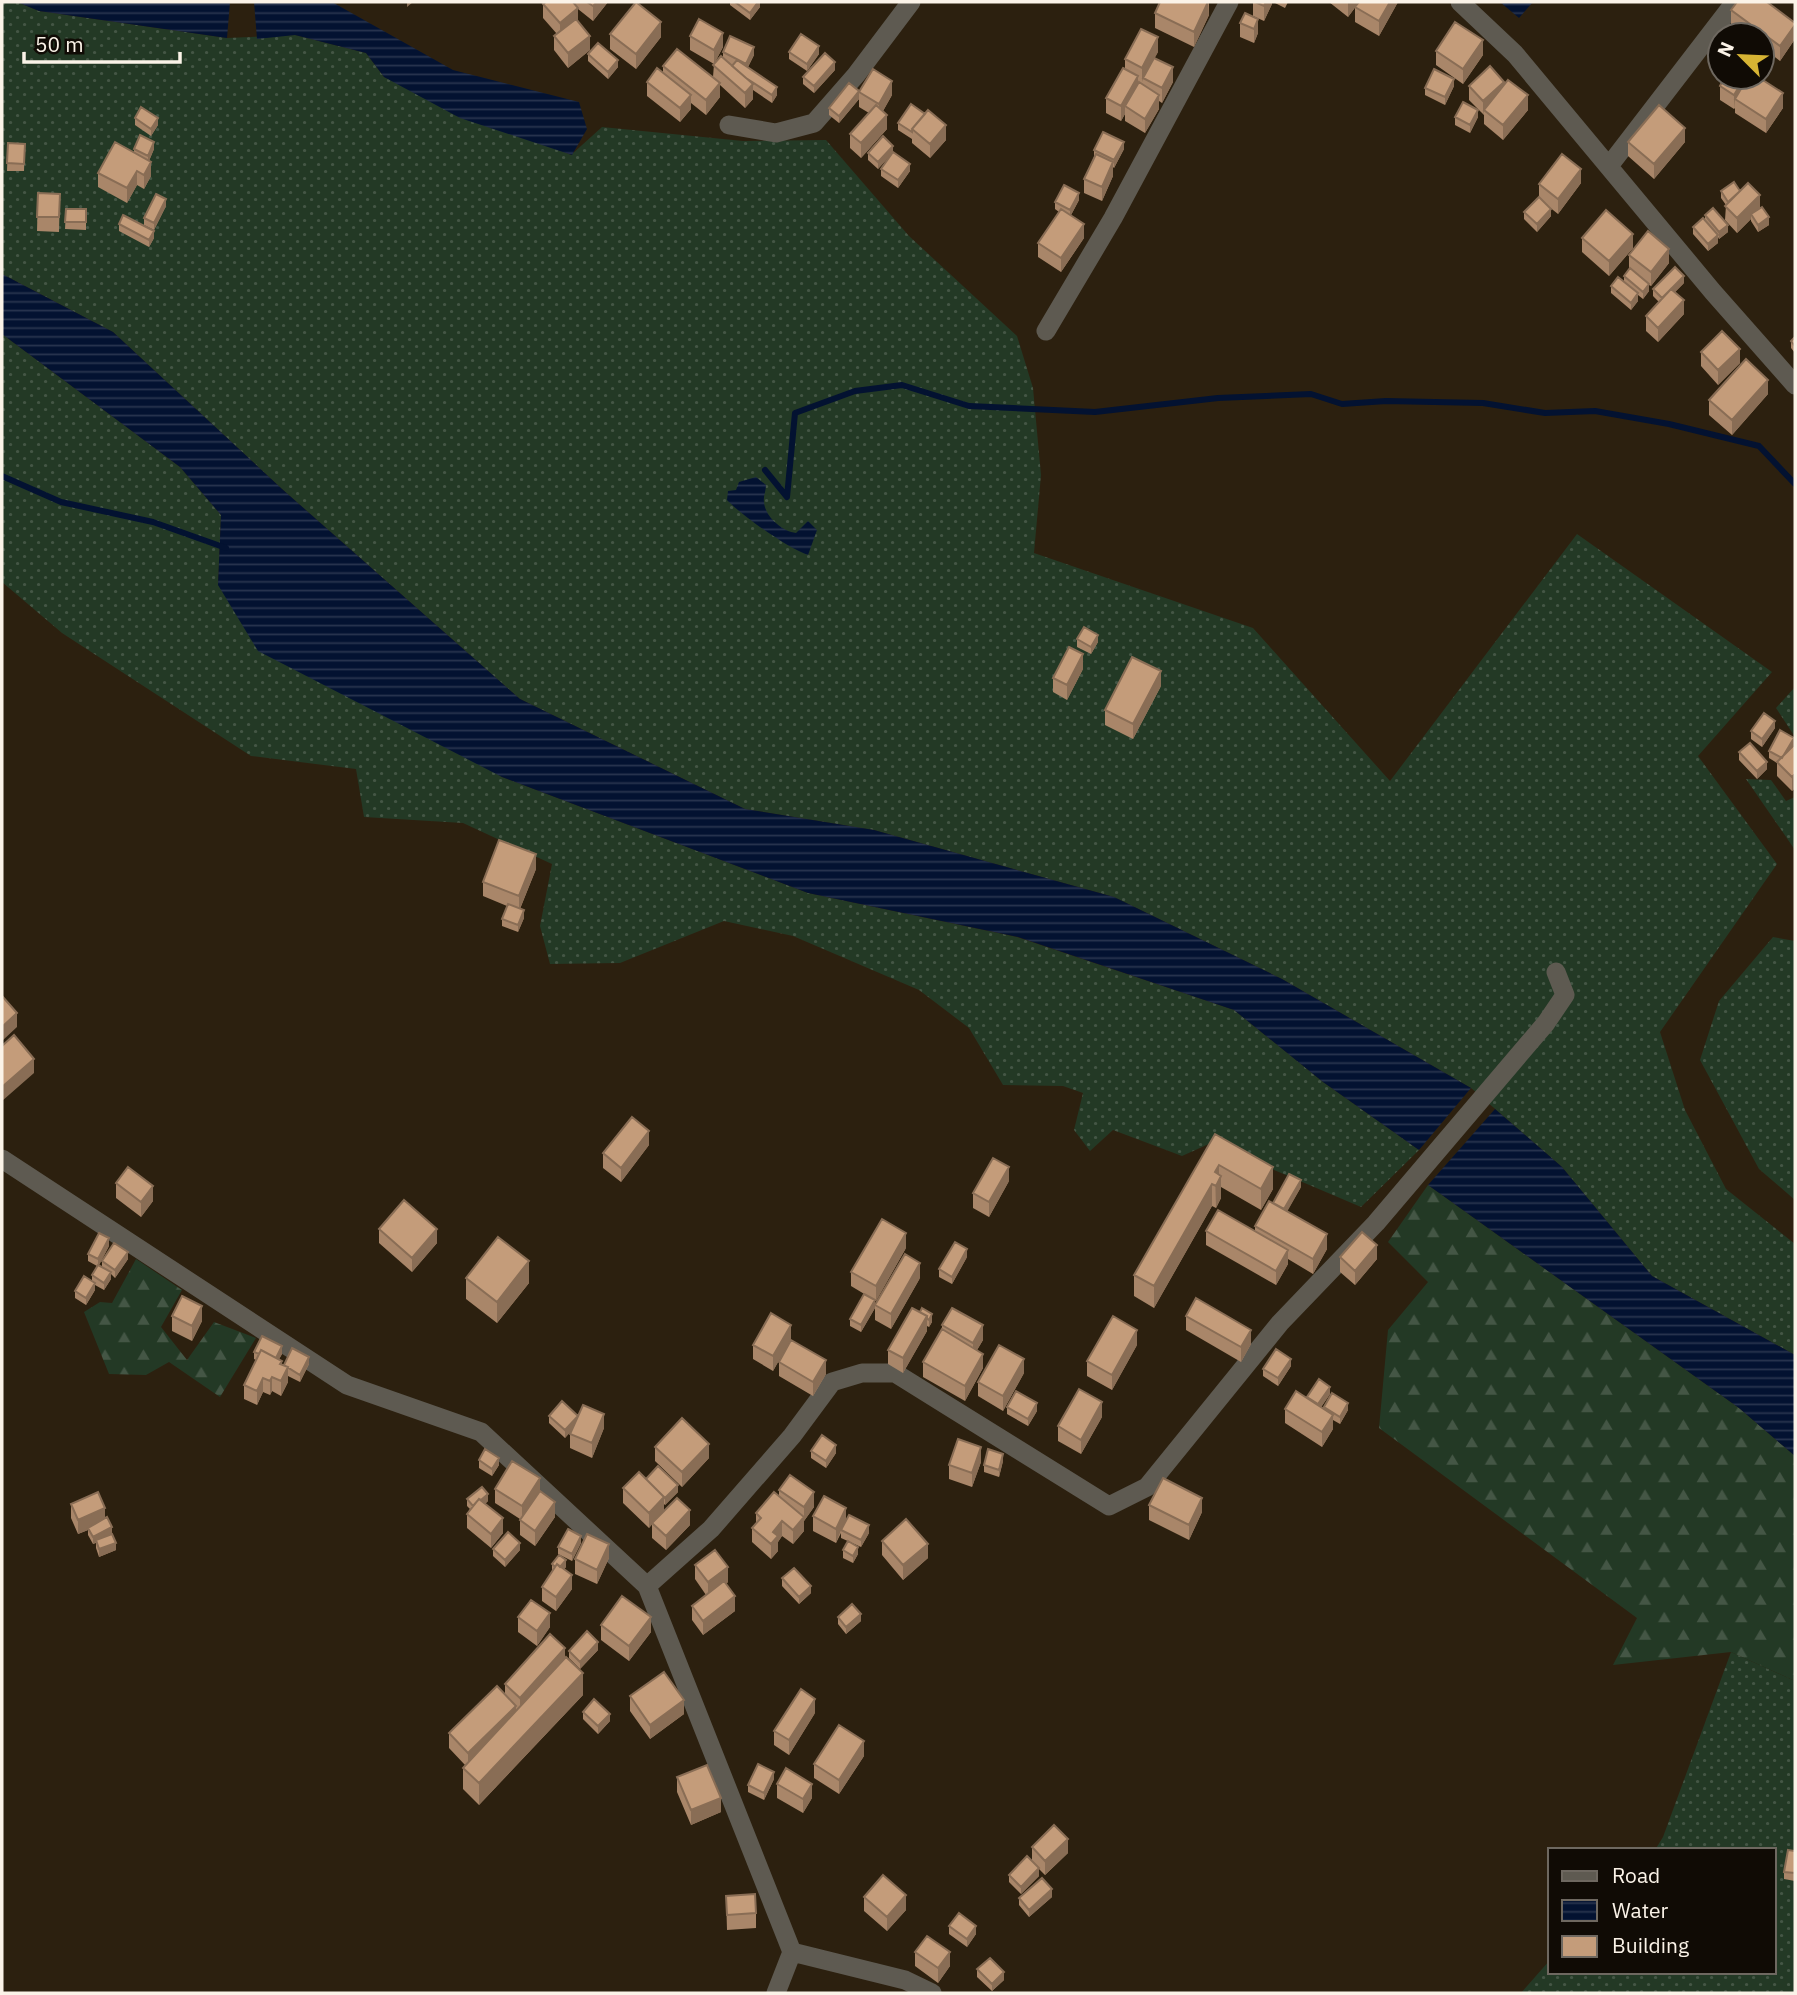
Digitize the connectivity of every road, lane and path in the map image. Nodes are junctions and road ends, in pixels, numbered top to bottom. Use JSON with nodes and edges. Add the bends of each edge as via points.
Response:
{"nodes":[{"id":1,"x":911,"y":2,"type":"edge"},
{"id":2,"x":1229,"y":2,"type":"edge"},
{"id":3,"x":1460,"y":2,"type":"edge"},
{"id":4,"x":1735,"y":2,"type":"edge"},
{"id":5,"x":729,"y":125,"type":"dead end"},
{"id":6,"x":1609,"y":166,"type":"junction"},
{"id":7,"x":1046,"y":331,"type":"dead end"},
{"id":8,"x":1795,"y":385,"type":"edge"},
{"id":9,"x":1556,"y":972,"type":"dead end"},
{"id":10,"x":2,"y":1159,"type":"edge"},
{"id":11,"x":647,"y":1586,"type":"junction"},
{"id":12,"x":792,"y":1952,"type":"junction"},
{"id":13,"x":776,"y":1993,"type":"edge"},
{"id":14,"x":932,"y":1993,"type":"edge"}],
"edges":[{"from":1,"to":5,"type":"street","via":[[814,123],[776,133]]},
{"from":2,"to":7,"type":"street","via":[[1113,218]]},
{"from":3,"to":6,"type":"street","via":[[1516,54]]},
{"from":4,"to":6,"type":"street"},
{"from":6,"to":8,"type":"street"},
{"from":9,"to":11,"type":"street","via":[[1565,995],[1546,1024],[1376,1223],[1280,1323],[1147,1488],[1110,1506],[895,1373],[862,1373],[832,1382],[711,1529]]},
{"from":10,"to":11,"type":"street","via":[[347,1385],[481,1432]]},
{"from":11,"to":12,"type":"street"},
{"from":12,"to":13,"type":"street"},
{"from":12,"to":14,"type":"street","via":[[905,1980]]}]}
